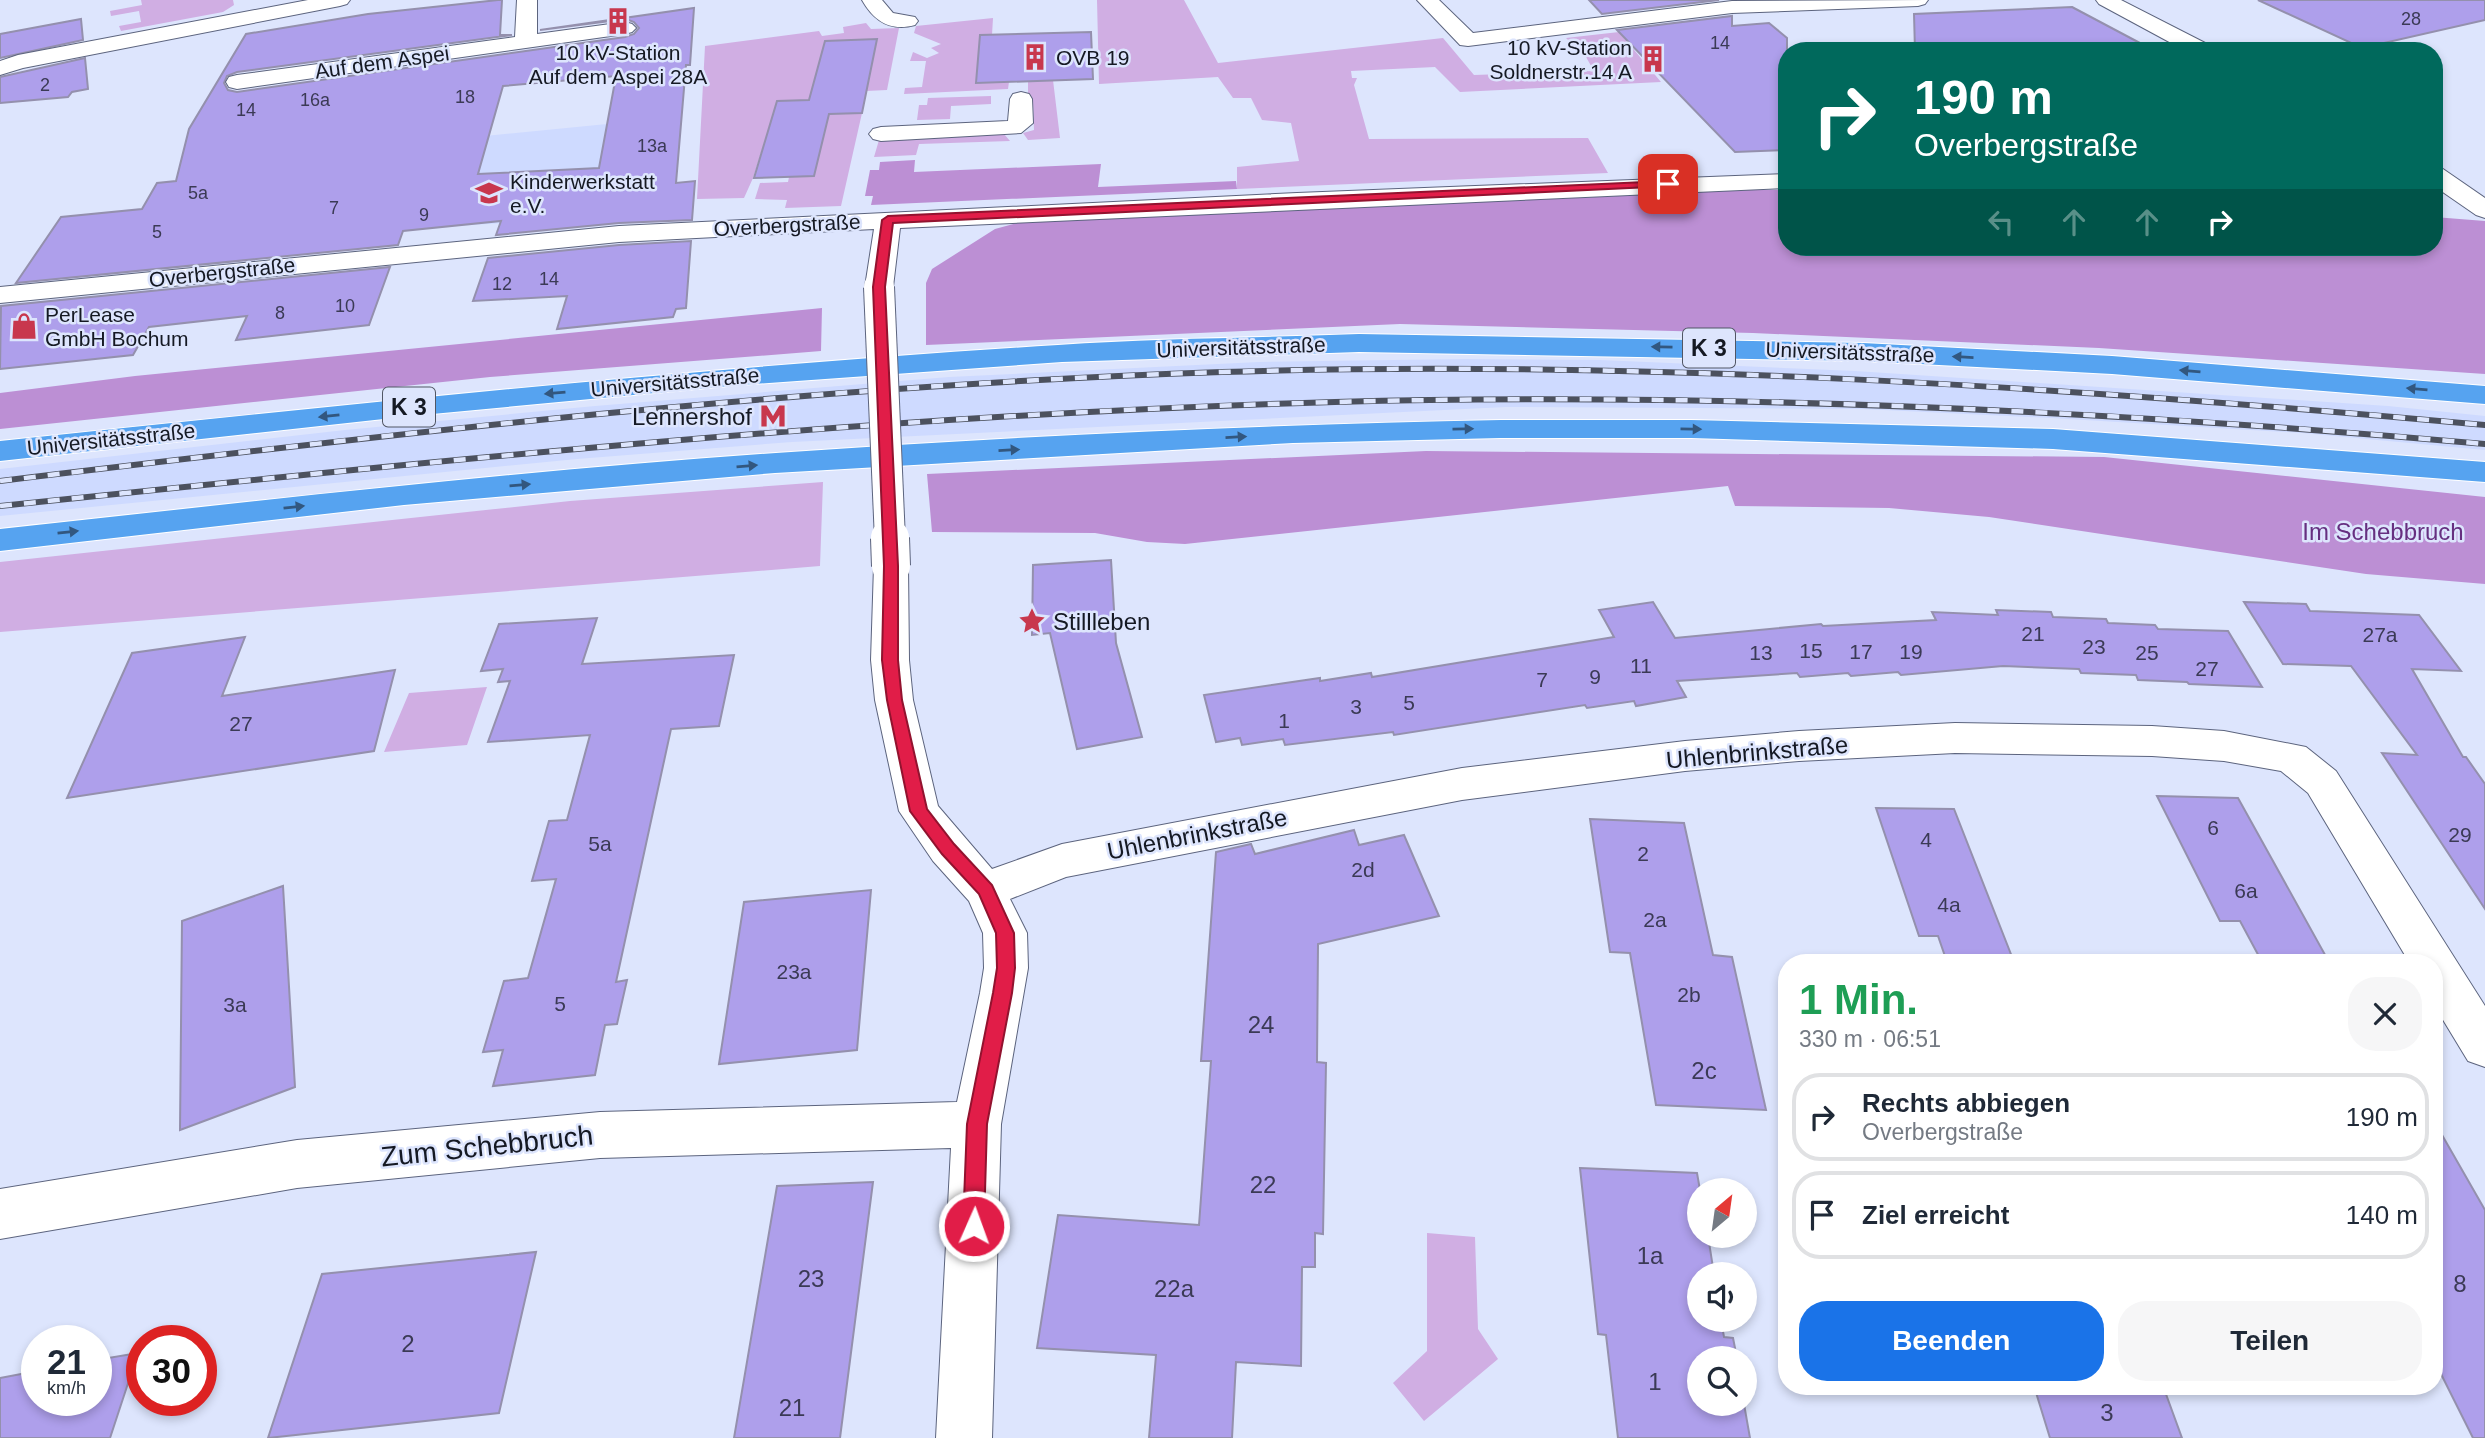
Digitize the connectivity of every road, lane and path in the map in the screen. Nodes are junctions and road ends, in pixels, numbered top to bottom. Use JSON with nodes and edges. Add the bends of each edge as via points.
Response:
{"nodes":[{"id":1,"x":340,"y":0,"type":"edge"},
{"id":2,"x":527,"y":0,"type":"edge"},
{"id":3,"x":872,"y":0,"type":"edge"},
{"id":4,"x":1427,"y":0,"type":"edge"},
{"id":5,"x":1918,"y":0,"type":"edge"},
{"id":6,"x":2106,"y":0,"type":"edge"},
{"id":7,"x":275,"y":6,"type":"edge"},
{"id":8,"x":908,"y":21,"type":"dead end"},
{"id":9,"x":625,"y":28,"type":"dead end"},
{"id":10,"x":526,"y":42,"type":"junction"},
{"id":11,"x":2186,"y":42,"type":"edge"},
{"id":12,"x":0,"y":68,"type":"edge"},
{"id":13,"x":237,"y":82,"type":"dead end"},
{"id":14,"x":1021,"y":104,"type":"dead end"},
{"id":15,"x":886,"y":128,"type":"dead end"},
{"id":16,"x":1778,"y":181,"type":"edge"},
{"id":17,"x":2443,"y":181,"type":"edge"},
{"id":18,"x":2447,"y":211,"type":"dead end"},
{"id":19,"x":2485,"y":211,"type":"edge"},
{"id":20,"x":888,"y":220,"type":"junction"},
{"id":21,"x":0,"y":295,"type":"edge"},
{"id":22,"x":2485,"y":395,"type":"edge"},
{"id":23,"x":0,"y":451,"type":"edge"},
{"id":24,"x":2485,"y":472,"type":"edge"},
{"id":25,"x":0,"y":540,"type":"edge"},
{"id":26,"x":985,"y":890,"type":"junction"},
{"id":27,"x":2428,"y":954,"type":"edge"},
{"id":28,"x":2443,"y":978,"type":"edge"},
{"id":29,"x":2485,"y":1046,"type":"edge"},
{"id":30,"x":977,"y":1124,"type":"junction"},
{"id":31,"x":0,"y":1213,"type":"edge"},
{"id":32,"x":964,"y":1438,"type":"edge"}],
"edges":[{"from":1,"to":7,"type":"street"},
{"from":2,"to":10,"type":"street"},
{"from":3,"to":8,"type":"street","via":[[882,18]]},
{"from":4,"to":5,"type":"street","via":[[1468,40],[1732,7]]},
{"from":6,"to":11,"type":"street"},
{"from":7,"to":12,"type":"street"},
{"from":9,"to":10,"type":"street","name":"Auf dem Aspei"},
{"from":10,"to":13,"type":"street","name":"Auf dem Aspei"},
{"from":14,"to":15,"type":"street","via":[[1021,123],[1013,128]]},
{"from":16,"to":20,"type":"street","name":"Overbergstraße"},
{"from":17,"to":19,"type":"street"},
{"from":18,"to":19,"type":"street"},
{"from":20,"to":21,"type":"street","name":"Overbergstraße","via":[[619,234]]},
{"from":20,"to":26,"type":"street","bridge":true,"via":[[879,287],[894,700],[919,811]]},
{"from":22,"to":23,"type":"highway","name":"Universitätsstraße","number":"K 3","one_way":true,"via":[[2112,365],[1863,352],[1359,343],[1062,353],[753,375]]},
{"from":25,"to":24,"type":"highway","one_way":true,"via":[[404,495],[761,464],[1293,434],[1691,429],[2053,439]]},
{"from":26,"to":27,"type":"street","name":"Uhlenbrinkstraße","via":[[1074,859],[1462,784],[1799,747],[1955,738],[2152,741],[2224,746],[2292,758],[2322,782]]},
{"from":26,"to":30,"type":"street","via":[[1005,933],[1006,968]]},
{"from":28,"to":29,"type":"street","name":"Uhlenbrinkstraße"},
{"from":30,"to":31,"type":"street","name":"Zum Schebbruch","via":[[600,1135],[297,1164]]},
{"from":30,"to":32,"type":"street"}]}
